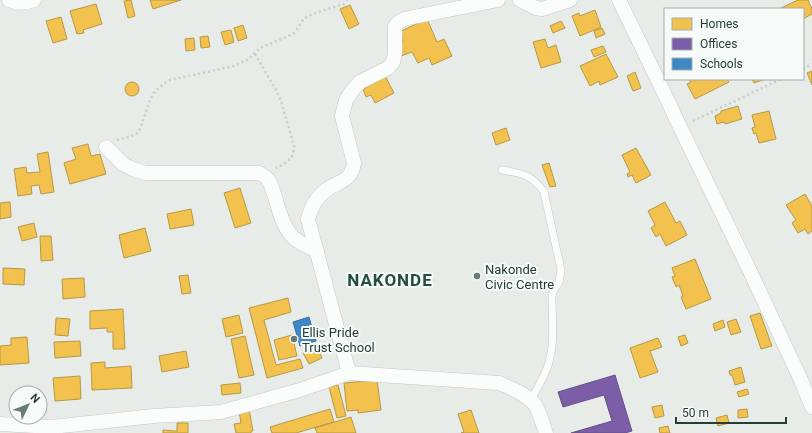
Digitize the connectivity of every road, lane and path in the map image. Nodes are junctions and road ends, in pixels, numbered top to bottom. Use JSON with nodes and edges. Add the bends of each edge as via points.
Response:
{"nodes":[{"id":1,"x":10,"y":0,"type":"edge"},
{"id":2,"x":34,"y":0,"type":"edge"},
{"id":3,"x":347,"y":0,"type":"edge"},
{"id":4,"x":498,"y":0,"type":"edge"},
{"id":5,"x":520,"y":0,"type":"edge"},
{"id":6,"x":570,"y":0,"type":"edge"},
{"id":7,"x":619,"y":0,"type":"edge"},
{"id":8,"x":255,"y":54,"type":"junction"},
{"id":9,"x":779,"y":80,"type":"edge"},
{"id":10,"x":680,"y":127,"type":"junction"},
{"id":11,"x":106,"y":147,"type":"joint"},
{"id":12,"x":502,"y":170,"type":"dead end"},
{"id":13,"x":264,"y":175,"type":"junction"},
{"id":14,"x":317,"y":251,"type":"junction"},
{"id":15,"x":348,"y":373,"type":"junction"},
{"id":16,"x":530,"y":401,"type":"junction"},
{"id":17,"x":812,"y":407,"type":"edge"},
{"id":18,"x":0,"y":424,"type":"edge"},
{"id":19,"x":546,"y":433,"type":"edge"}],
"edges":[{"from":1,"to":2,"type":"street","via":[[28,3]]},
{"from":3,"to":8,"type":"path","via":[[344,4],[308,16],[302,20],[293,34],[260,48]]},
{"from":4,"to":14,"type":"street","via":[[404,20],[396,24],[393,62],[388,68],[360,82],[346,100],[342,116],[354,163],[353,170],[346,180],[328,189],[310,211],[308,218]]},
{"from":5,"to":6,"type":"street","via":[[542,9]]},
{"from":7,"to":10,"type":"street"},
{"from":8,"to":11,"type":"path","via":[[234,66],[163,83],[152,93],[138,133],[114,140]]},
{"from":8,"to":13,"type":"path","via":[[281,101],[294,146],[294,153],[288,161]]},
{"from":9,"to":10,"type":"path"},
{"from":10,"to":17,"type":"street"},
{"from":11,"to":13,"type":"street","via":[[123,164],[144,173]]},
{"from":12,"to":16,"type":"lane","via":[[530,177],[544,192],[561,270],[559,283],[552,296],[552,340],[548,366]]},
{"from":13,"to":14,"type":"street","via":[[269,180],[289,233]]},
{"from":14,"to":15,"type":"street"},
{"from":15,"to":16,"type":"street","via":[[499,383]]},
{"from":15,"to":18,"type":"street","via":[[300,390],[221,412],[52,427]]},
{"from":16,"to":19,"type":"street","via":[[536,407]]}]}
